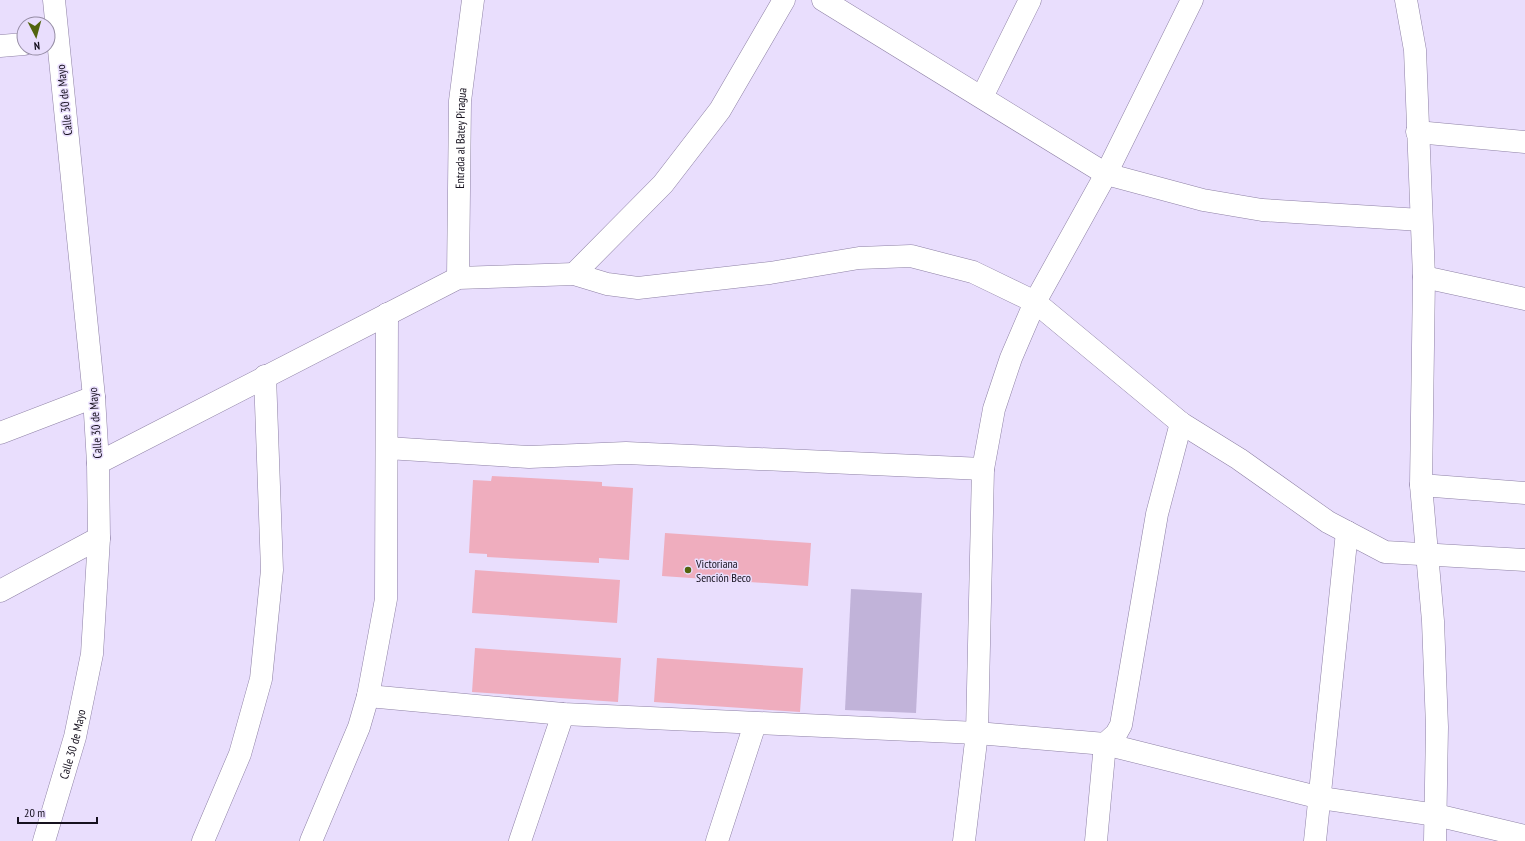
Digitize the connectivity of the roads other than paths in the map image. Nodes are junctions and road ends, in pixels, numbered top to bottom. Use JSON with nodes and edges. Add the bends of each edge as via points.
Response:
{"nodes":[{"id":1,"x":54,"y":0,"type":"edge"},
{"id":2,"x":473,"y":0,"type":"edge"},
{"id":3,"x":784,"y":0,"type":"edge"},
{"id":4,"x":823,"y":0,"type":"edge"},
{"id":5,"x":1030,"y":0,"type":"edge"},
{"id":6,"x":1192,"y":0,"type":"edge"},
{"id":7,"x":1406,"y":0,"type":"edge"},
{"id":8,"x":54,"y":16,"type":"edge"},
{"id":9,"x":16,"y":45,"type":"edge"},
{"id":10,"x":0,"y":46,"type":"edge"},
{"id":11,"x":55,"y":56,"type":"edge"},
{"id":12,"x":982,"y":97,"type":"junction"},
{"id":13,"x":1417,"y":132,"type":"junction"},
{"id":14,"x":1525,"y":142,"type":"edge"},
{"id":15,"x":1106,"y":174,"type":"junction"},
{"id":16,"x":1421,"y":220,"type":"junction"},
{"id":17,"x":574,"y":274,"type":"junction"},
{"id":18,"x":1424,"y":277,"type":"junction"},
{"id":19,"x":458,"y":278,"type":"junction"},
{"id":20,"x":1525,"y":299,"type":"edge"},
{"id":21,"x":1035,"y":302,"type":"junction"},
{"id":22,"x":387,"y":314,"type":"junction"},
{"id":23,"x":265,"y":376,"type":"junction"},
{"id":24,"x":94,"y":397,"type":"junction"},
{"id":25,"x":1181,"y":423,"type":"junction"},
{"id":26,"x":0,"y":433,"type":"edge"},
{"id":27,"x":387,"y":448,"type":"junction"},
{"id":28,"x":98,"y":463,"type":"junction"},
{"id":29,"x":983,"y":469,"type":"junction"},
{"id":30,"x":1421,"y":485,"type":"junction"},
{"id":31,"x":1525,"y":493,"type":"edge"},
{"id":32,"x":1347,"y":532,"type":"junction"},
{"id":33,"x":99,"y":538,"type":"junction"},
{"id":34,"x":1427,"y":556,"type":"junction"},
{"id":35,"x":1525,"y":560,"type":"edge"},
{"id":36,"x":0,"y":591,"type":"edge"},
{"id":37,"x":368,"y":696,"type":"junction"},
{"id":38,"x":563,"y":714,"type":"junction"},
{"id":39,"x":755,"y":724,"type":"junction"},
{"id":40,"x":976,"y":733,"type":"junction"},
{"id":41,"x":1105,"y":744,"type":"junction"},
{"id":42,"x":1320,"y":798,"type":"junction"},
{"id":43,"x":1436,"y":815,"type":"junction"},
{"id":44,"x":1525,"y":836,"type":"edge"},
{"id":45,"x":44,"y":841,"type":"edge"},
{"id":46,"x":203,"y":841,"type":"edge"},
{"id":47,"x":311,"y":841,"type":"edge"},
{"id":48,"x":520,"y":841,"type":"edge"},
{"id":49,"x":717,"y":841,"type":"edge"},
{"id":50,"x":964,"y":841,"type":"edge"},
{"id":51,"x":1096,"y":841,"type":"edge"},
{"id":52,"x":1315,"y":841,"type":"edge"},
{"id":53,"x":1435,"y":841,"type":"edge"}],
"edges":[{"from":1,"to":8,"type":"street","name":"Calle 30 de Mayo"},
{"from":2,"to":19,"type":"street","name":"Entrada al Batey Piragua","via":[[460,101]]},
{"from":3,"to":17,"type":"street","via":[[720,110],[668,178]]},
{"from":4,"to":12,"type":"street"},
{"from":5,"to":12,"type":"street"},
{"from":6,"to":15,"type":"street"},
{"from":7,"to":13,"type":"street","via":[[1415,50]]},
{"from":9,"to":10,"type":"street"},
{"from":11,"to":24,"type":"street","name":"Calle 30 de Mayo"},
{"from":12,"to":15,"type":"street"},
{"from":13,"to":14,"type":"street"},
{"from":13,"to":16,"type":"street"},
{"from":15,"to":16,"type":"street","via":[[1204,200],[1262,210]]},
{"from":15,"to":21,"type":"street"},
{"from":16,"to":18,"type":"street"},
{"from":17,"to":19,"type":"street"},
{"from":17,"to":21,"type":"street","via":[[607,284],[638,288],[770,274],[860,258],[911,256],[973,272]]},
{"from":18,"to":20,"type":"street"},
{"from":18,"to":30,"type":"street"},
{"from":19,"to":22,"type":"street"},
{"from":21,"to":25,"type":"street"},
{"from":21,"to":29,"type":"street","via":[[1011,358],[994,409]]},
{"from":22,"to":23,"type":"street"},
{"from":22,"to":27,"type":"street"},
{"from":23,"to":28,"type":"street"},
{"from":23,"to":46,"type":"street","via":[[272,570],[261,679],[240,754]]},
{"from":24,"to":26,"type":"street"},
{"from":24,"to":28,"type":"street","name":"Calle 30 de Mayo"},
{"from":25,"to":32,"type":"street","via":[[1240,459],[1328,522]]},
{"from":25,"to":41,"type":"street","via":[[1157,514],[1121,725]]},
{"from":27,"to":29,"type":"street","via":[[529,456],[626,453]]},
{"from":27,"to":37,"type":"street","via":[[386,599]]},
{"from":28,"to":33,"type":"street","name":"Calle 30 de Mayo"},
{"from":29,"to":40,"type":"street"},
{"from":30,"to":31,"type":"street"},
{"from":30,"to":34,"type":"street"},
{"from":32,"to":34,"type":"street","via":[[1385,552]]},
{"from":32,"to":42,"type":"street"},
{"from":33,"to":36,"type":"street"},
{"from":33,"to":45,"type":"street","name":"Calle 30 de Mayo","via":[[92,654],[75,737]]},
{"from":34,"to":35,"type":"street"},
{"from":34,"to":43,"type":"street","via":[[1433,621],[1437,727]]},
{"from":37,"to":38,"type":"street"},
{"from":37,"to":47,"type":"street","via":[[359,727]]},
{"from":38,"to":39,"type":"street"},
{"from":38,"to":48,"type":"street"},
{"from":39,"to":40,"type":"street"},
{"from":39,"to":49,"type":"street"},
{"from":40,"to":41,"type":"street"},
{"from":40,"to":50,"type":"street"},
{"from":41,"to":42,"type":"street"},
{"from":41,"to":51,"type":"street"},
{"from":42,"to":43,"type":"street"},
{"from":42,"to":52,"type":"street"},
{"from":43,"to":44,"type":"street"},
{"from":43,"to":53,"type":"street"}]}
